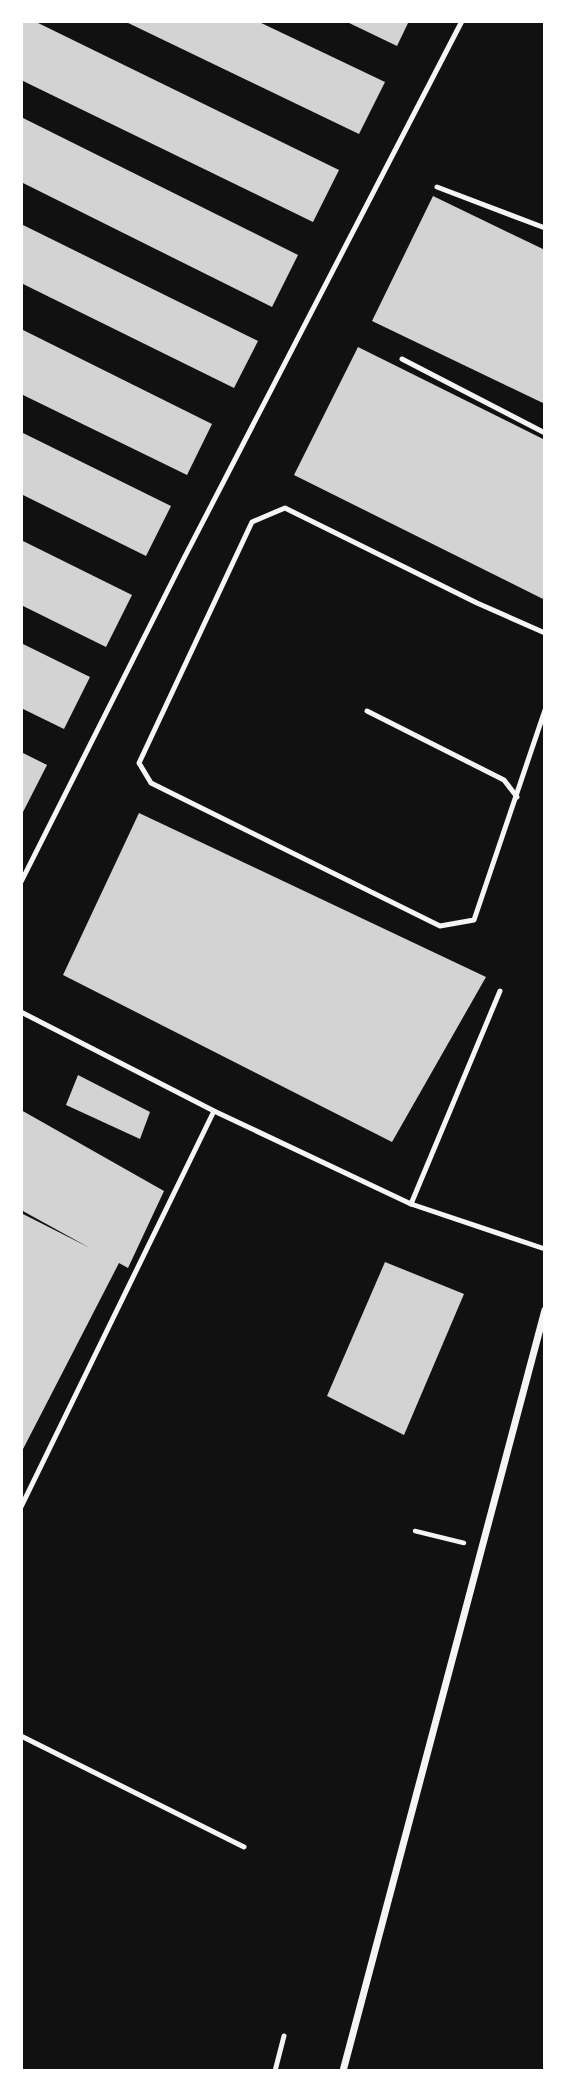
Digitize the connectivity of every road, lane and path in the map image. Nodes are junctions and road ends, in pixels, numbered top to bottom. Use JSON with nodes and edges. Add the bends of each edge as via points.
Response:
{"nodes":[{"id":1,"x":462,"y":21,"type":"edge"},
{"id":2,"x":436,"y":187,"type":"dead end"},
{"id":3,"x":545,"y":228,"type":"edge"},
{"id":4,"x":402,"y":359,"type":"dead end"},
{"id":5,"x":545,"y":433,"type":"edge"},
{"id":6,"x":545,"y":633,"type":"edge"},
{"id":7,"x":545,"y":710,"type":"edge"},
{"id":8,"x":367,"y":711,"type":"dead end"},
{"id":9,"x":517,"y":797,"type":"junction"},
{"id":10,"x":21,"y":882,"type":"edge"},
{"id":11,"x":500,"y":991,"type":"dead end"},
{"id":12,"x":21,"y":1012,"type":"edge"},
{"id":13,"x":215,"y":1111,"type":"junction"},
{"id":14,"x":411,"y":1204,"type":"junction"},
{"id":15,"x":545,"y":1249,"type":"edge"},
{"id":16,"x":545,"y":1310,"type":"edge"},
{"id":17,"x":21,"y":1507,"type":"edge"},
{"id":18,"x":415,"y":1531,"type":"dead end"},
{"id":19,"x":482,"y":1548,"type":"junction"},
{"id":20,"x":21,"y":1736,"type":"edge"},
{"id":21,"x":244,"y":1847,"type":"dead end"},
{"id":22,"x":284,"y":2036,"type":"dead end"},
{"id":23,"x":275,"y":2071,"type":"edge"},
{"id":24,"x":343,"y":2071,"type":"edge"}],
"edges":[{"from":1,"to":10,"type":"lane"},
{"from":2,"to":3,"type":"lane"},
{"from":4,"to":5,"type":"lane"},
{"from":6,"to":9,"type":"lane","via":[[285,508],[252,522],[139,763],[152,783],[440,926],[474,920]]},
{"from":7,"to":9,"type":"lane"},
{"from":8,"to":9,"type":"lane","via":[[504,780]]},
{"from":11,"to":14,"type":"lane"},
{"from":12,"to":13,"type":"lane"},
{"from":13,"to":14,"type":"lane"},
{"from":13,"to":17,"type":"lane"},
{"from":14,"to":15,"type":"lane"},
{"from":16,"to":19,"type":"street"},
{"from":18,"to":19,"type":"path"},
{"from":19,"to":24,"type":"street"},
{"from":20,"to":21,"type":"lane"},
{"from":22,"to":23,"type":"lane"}]}
